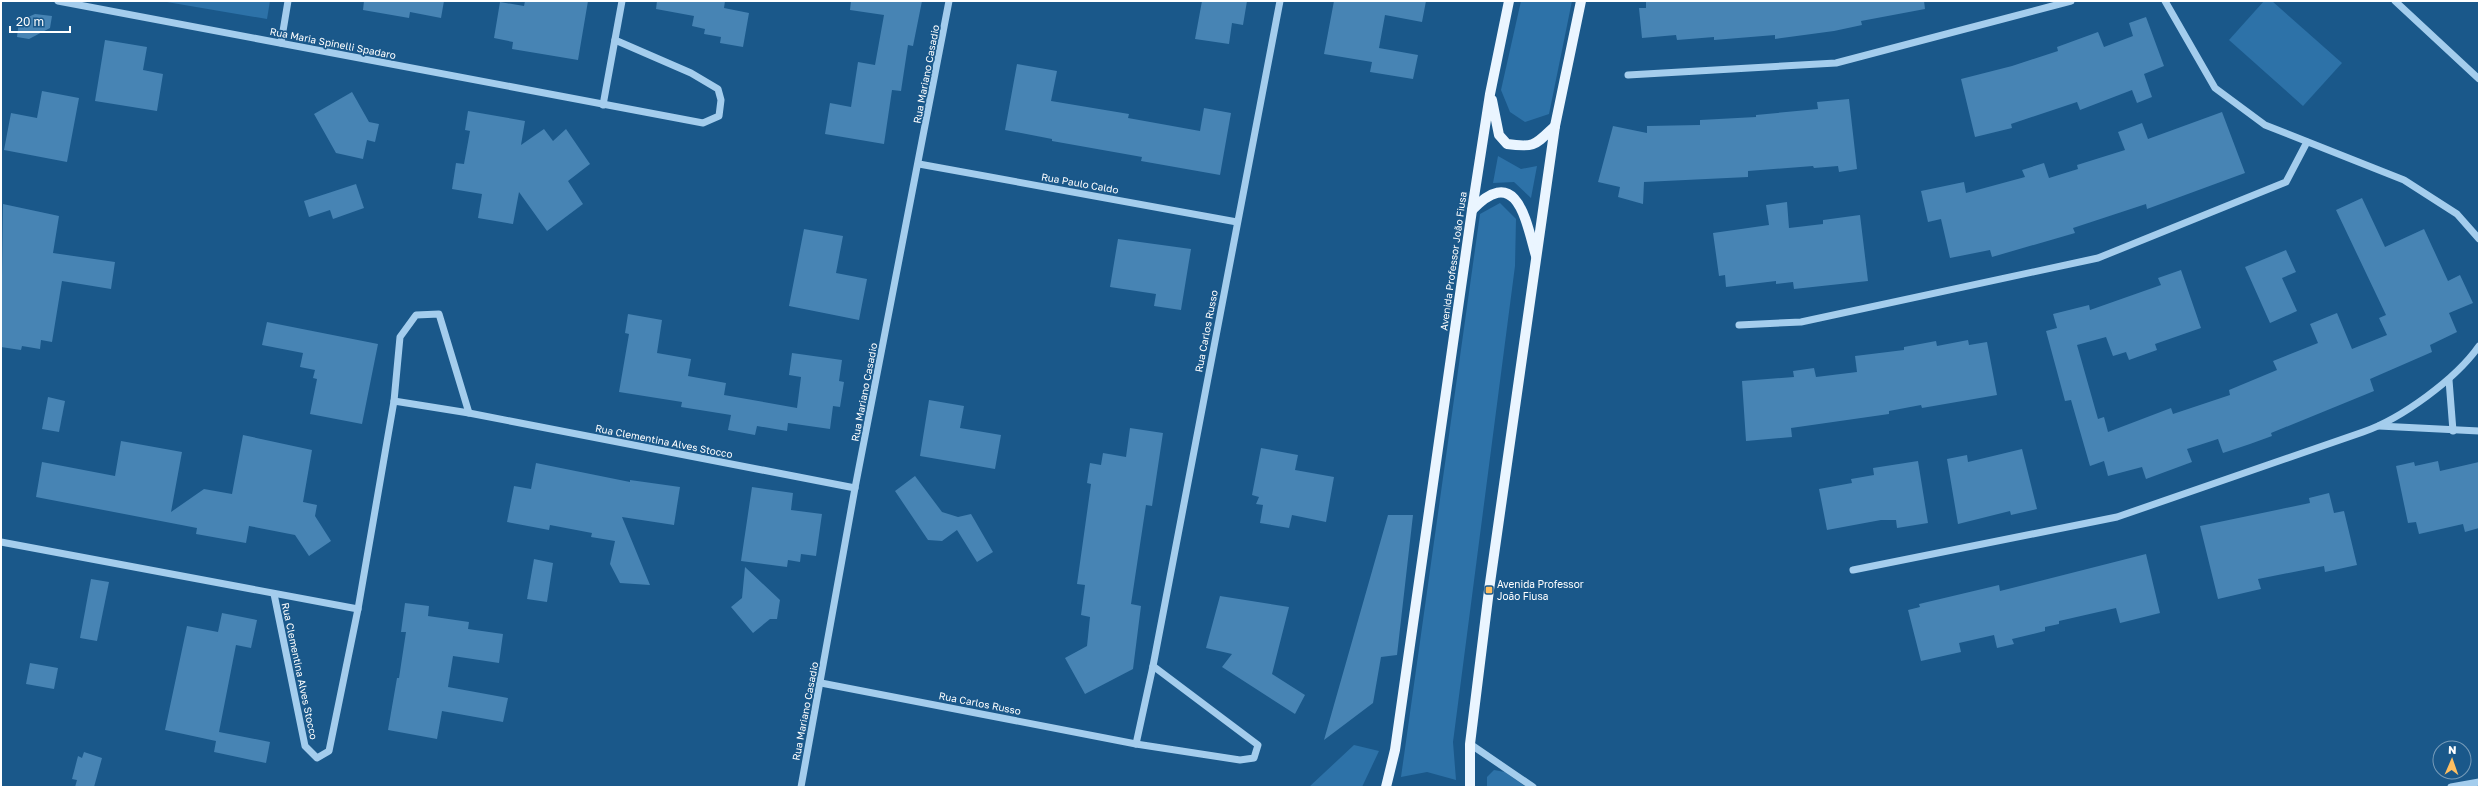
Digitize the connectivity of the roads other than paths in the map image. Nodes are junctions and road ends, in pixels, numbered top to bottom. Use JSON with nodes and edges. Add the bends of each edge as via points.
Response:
{"nodes":[{"id":1,"x":58,"y":1,"type":"edge"},
{"id":2,"x":288,"y":1,"type":"edge"},
{"id":3,"x":622,"y":1,"type":"edge"},
{"id":4,"x":950,"y":1,"type":"edge"},
{"id":5,"x":1280,"y":1,"type":"edge"},
{"id":6,"x":1509,"y":1,"type":"edge"},
{"id":7,"x":1581,"y":1,"type":"edge"},
{"id":8,"x":2071,"y":1,"type":"edge"},
{"id":9,"x":2165,"y":1,"type":"edge"},
{"id":10,"x":2395,"y":1,"type":"edge"},
{"id":11,"x":615,"y":40,"type":"junction"},
{"id":12,"x":281,"y":43,"type":"junction"},
{"id":13,"x":1628,"y":75,"type":"dead end"},
{"id":14,"x":2479,"y":78,"type":"edge"},
{"id":15,"x":1490,"y":94,"type":"junction"},
{"id":16,"x":603,"y":105,"type":"junction"},
{"id":17,"x":1555,"y":126,"type":"junction"},
{"id":18,"x":2307,"y":142,"type":"junction"},
{"id":19,"x":919,"y":164,"type":"junction"},
{"id":20,"x":1472,"y":210,"type":"junction"},
{"id":21,"x":1237,"y":222,"type":"junction"},
{"id":22,"x":2479,"y":239,"type":"edge"},
{"id":23,"x":1537,"y":260,"type":"junction"},
{"id":24,"x":1739,"y":325,"type":"dead end"},
{"id":25,"x":2479,"y":346,"type":"edge"},
{"id":26,"x":2449,"y":380,"type":"junction"},
{"id":27,"x":394,"y":401,"type":"junction"},
{"id":28,"x":469,"y":413,"type":"junction"},
{"id":29,"x":2379,"y":426,"type":"junction"},
{"id":30,"x":2453,"y":431,"type":"junction"},
{"id":31,"x":2479,"y":431,"type":"edge"},
{"id":32,"x":855,"y":488,"type":"junction"},
{"id":33,"x":1,"y":542,"type":"edge"},
{"id":34,"x":1853,"y":570,"type":"dead end"},
{"id":35,"x":274,"y":594,"type":"junction"},
{"id":36,"x":358,"y":610,"type":"junction"},
{"id":37,"x":1153,"y":666,"type":"junction"},
{"id":38,"x":821,"y":683,"type":"junction"},
{"id":39,"x":1136,"y":744,"type":"junction"},
{"id":40,"x":1470,"y":744,"type":"junction"},
{"id":41,"x":2479,"y":782,"type":"edge"},
{"id":42,"x":801,"y":787,"type":"edge"},
{"id":43,"x":1386,"y":787,"type":"edge"},
{"id":44,"x":1470,"y":787,"type":"edge"},
{"id":45,"x":1533,"y":787,"type":"edge"},
{"id":46,"x":2451,"y":787,"type":"edge"}],
"edges":[{"from":1,"to":12,"type":"street","name":"Rua Maria Spinelli Spadaro"},
{"from":2,"to":12,"type":"street"},
{"from":3,"to":11,"type":"street"},
{"from":4,"to":19,"type":"street","name":"Rua Mariano Casadio"},
{"from":5,"to":21,"type":"street","name":"Rua Carlos Russo"},
{"from":6,"to":15,"type":"main road","name":"Avenida Professor João Fiusa"},
{"from":7,"to":17,"type":"main road"},
{"from":8,"to":13,"type":"street","via":[[1836,63]]},
{"from":9,"to":18,"type":"street","via":[[2215,88],[2265,125]]},
{"from":10,"to":14,"type":"street"},
{"from":11,"to":16,"type":"street"},
{"from":11,"to":16,"type":"street","name":"Rua Maria Spinelli Spadaro","via":[[690,73],[718,89],[721,100],[719,116],[704,123]]},
{"from":12,"to":16,"type":"street","name":"Rua Maria Spinelli Spadaro"},
{"from":15,"to":17,"type":"main road","via":[[1499,135],[1507,144],[1536,145]]},
{"from":15,"to":20,"type":"main road","name":"Avenida Professor João Fiusa"},
{"from":17,"to":23,"type":"main road"},
{"from":18,"to":22,"type":"street","via":[[2404,180],[2457,214]]},
{"from":18,"to":24,"type":"street","via":[[2286,182],[2098,258],[1800,322]]},
{"from":19,"to":21,"type":"street","name":"Rua Paulo Caldo"},
{"from":19,"to":32,"type":"street","name":"Rua Mariano Casadio"},
{"from":20,"to":23,"type":"main road","via":[[1485,196],[1505,194],[1514,199],[1522,208]]},
{"from":20,"to":43,"type":"main road","name":"Avenida Professor João Fiusa","via":[[1396,750]]},
{"from":21,"to":37,"type":"street","name":"Rua Carlos Russo"},
{"from":23,"to":40,"type":"main road","via":[[1489,590]]},
{"from":25,"to":26,"type":"street"},
{"from":26,"to":29,"type":"street"},
{"from":26,"to":30,"type":"street"},
{"from":27,"to":28,"type":"street","name":"Rua Clementina Alves Stocco"},
{"from":27,"to":28,"type":"street","name":"Rua Clementina Alves Stocco","via":[[400,337],[416,316],[439,314]]},
{"from":27,"to":36,"type":"street","name":"Rua Clementina Alves Stocco"},
{"from":28,"to":32,"type":"street","name":"Rua Clementina Alves Stocco"},
{"from":29,"to":30,"type":"street"},
{"from":29,"to":34,"type":"street","via":[[2117,517]]},
{"from":30,"to":31,"type":"street"},
{"from":32,"to":38,"type":"street","name":"Rua Mariano Casadio"},
{"from":33,"to":35,"type":"street","name":"Rua Clementina Alves Stocco"},
{"from":35,"to":36,"type":"street","name":"Rua Clementina Alves Stocco"},
{"from":35,"to":36,"type":"street","name":"Rua Clementina Alves Stocco","via":[[305,746],[316,758],[329,751]]},
{"from":37,"to":39,"type":"street","name":"Rua Carlos Russo"},
{"from":37,"to":39,"type":"street","name":"Rua Carlos Russo","via":[[1258,745],[1254,758],[1240,760]]},
{"from":38,"to":39,"type":"street","name":"Rua Carlos Russo"},
{"from":38,"to":42,"type":"street","name":"Rua Mariano Casadio"},
{"from":40,"to":44,"type":"main road"},
{"from":40,"to":45,"type":"street"},
{"from":41,"to":46,"type":"street"}]}
